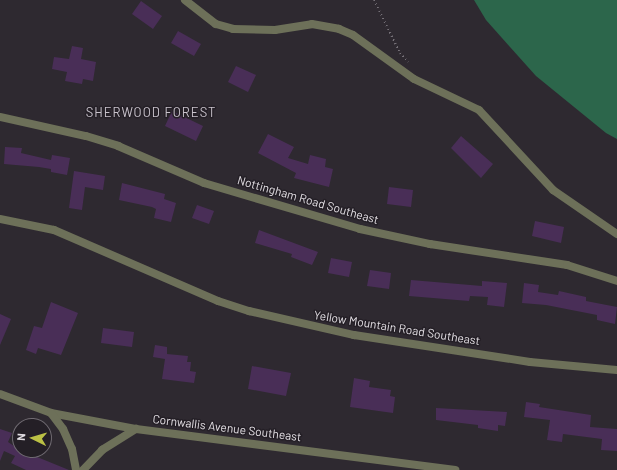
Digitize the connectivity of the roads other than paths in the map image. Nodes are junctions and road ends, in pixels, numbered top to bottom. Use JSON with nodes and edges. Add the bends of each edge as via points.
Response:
{"nodes":[{"id":1,"x":185,"y":0,"type":"edge"},
{"id":2,"x":0,"y":117,"type":"edge"},
{"id":3,"x":0,"y":219,"type":"edge"},
{"id":4,"x":617,"y":234,"type":"edge"},
{"id":5,"x":617,"y":280,"type":"edge"},
{"id":6,"x":617,"y":370,"type":"edge"},
{"id":7,"x":0,"y":394,"type":"edge"},
{"id":8,"x":51,"y":412,"type":"junction"},
{"id":9,"x":136,"y":429,"type":"junction"},
{"id":10,"x":76,"y":470,"type":"edge"},
{"id":11,"x":83,"y":470,"type":"edge"},
{"id":12,"x":454,"y":470,"type":"edge"}],
"edges":[{"from":1,"to":4,"type":"street","via":[[216,24],[233,29],[275,30],[312,24],[339,29],[353,35],[414,79],[473,106],[553,190]]},
{"from":2,"to":5,"type":"street","name":"Nottingham Road Southeast","via":[[86,136],[118,146],[204,182],[360,229],[430,244],[567,265]]},
{"from":3,"to":6,"type":"street","name":"Yellow Mountain Road Southeast","via":[[54,230],[218,301],[257,313],[362,336],[530,362]]},
{"from":7,"to":8,"type":"street","name":"Cornwallis Avenue Southeast"},
{"from":8,"to":9,"type":"street","name":"Cornwallis Avenue Southeast"},
{"from":8,"to":10,"type":"street","via":[[72,448]]},
{"from":9,"to":11,"type":"street","via":[[102,450]]},
{"from":9,"to":12,"type":"street","name":"Cornwallis Avenue Southeast"}]}
